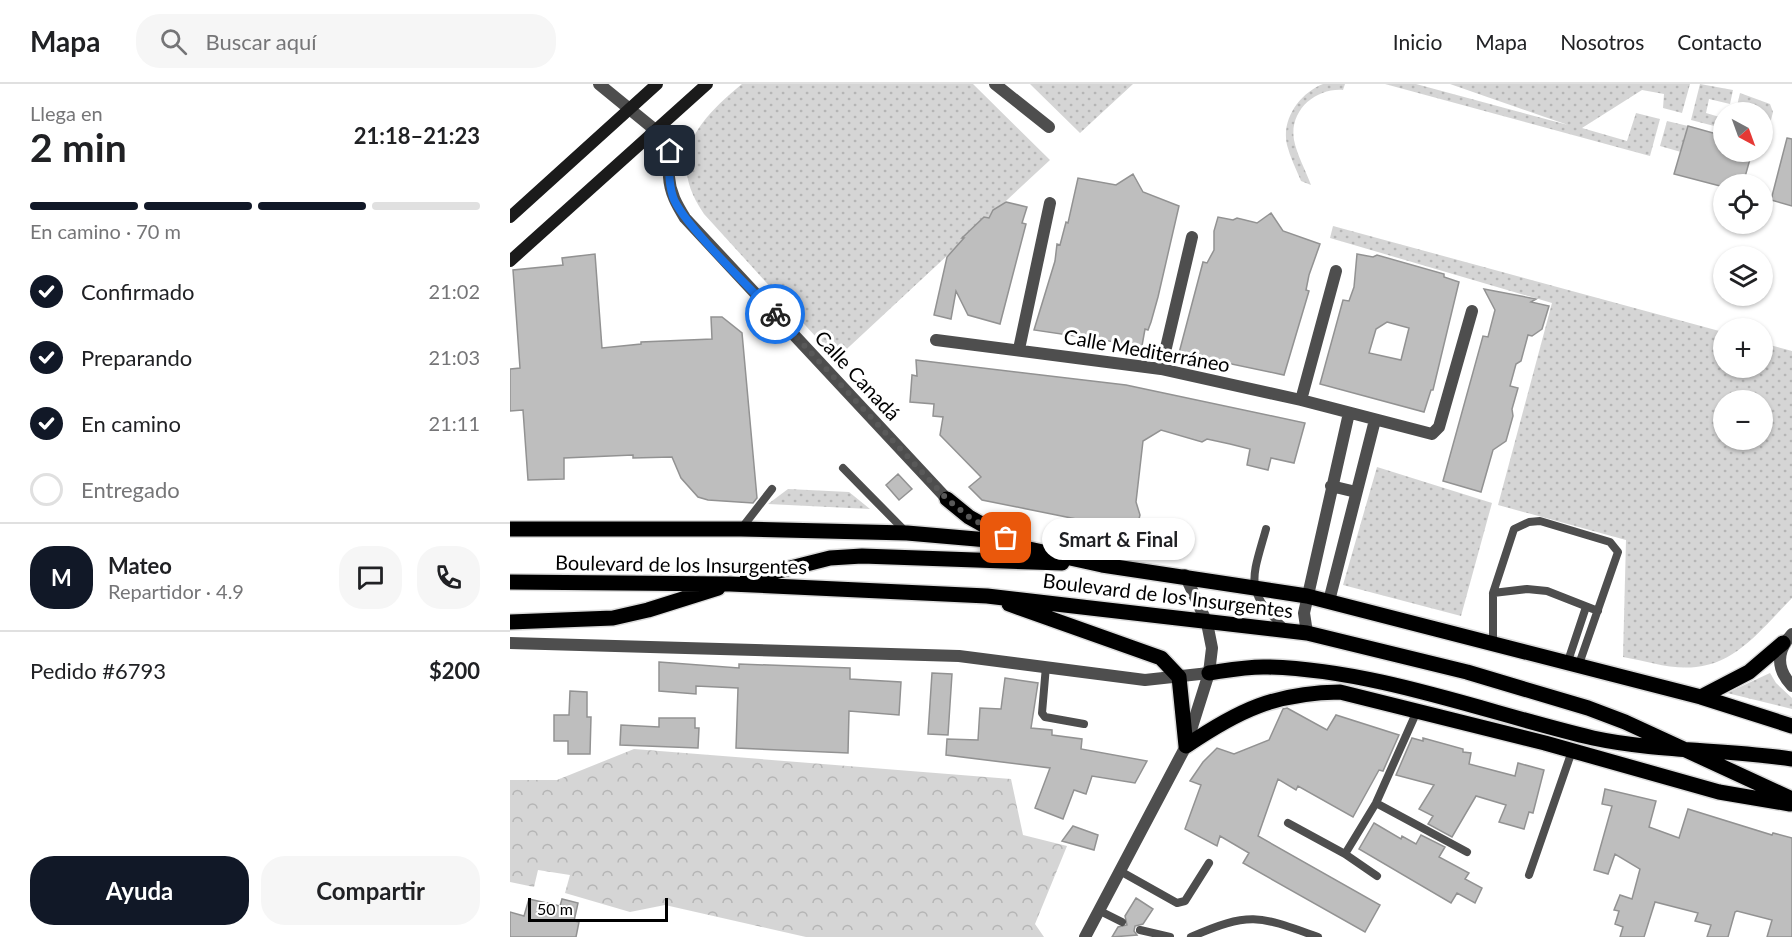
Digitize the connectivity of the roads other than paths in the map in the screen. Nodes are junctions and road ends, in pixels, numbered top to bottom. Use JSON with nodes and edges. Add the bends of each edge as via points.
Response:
{"nodes":[{"id":1,"x":599,"y":84,"type":"edge"},
{"id":2,"x":657,"y":84,"type":"edge"},
{"id":3,"x":707,"y":84,"type":"edge"},
{"id":4,"x":995,"y":84,"type":"edge"},
{"id":5,"x":627,"y":109,"type":"junction"},
{"id":6,"x":1049,"y":127,"type":"dead end"},
{"id":7,"x":654,"y":129,"type":"junction"},
{"id":8,"x":1050,"y":202,"type":"dead end"},
{"id":9,"x":510,"y":217,"type":"edge"},
{"id":10,"x":1192,"y":237,"type":"dead end"},
{"id":11,"x":510,"y":261,"type":"edge"},
{"id":12,"x":1336,"y":271,"type":"dead end"},
{"id":13,"x":1472,"y":311,"type":"dead end"},
{"id":14,"x":936,"y":340,"type":"dead end"},
{"id":15,"x":1019,"y":349,"type":"junction"},
{"id":16,"x":1161,"y":369,"type":"junction"},
{"id":17,"x":1301,"y":400,"type":"junction"},
{"id":18,"x":1349,"y":413,"type":"junction"},
{"id":19,"x":1375,"y":420,"type":"junction"},
{"id":20,"x":843,"y":468,"type":"dead end"},
{"id":21,"x":1331,"y":486,"type":"junction"},
{"id":22,"x":772,"y":489,"type":"dead end"},
{"id":23,"x":1356,"y":492,"type":"junction"},
{"id":24,"x":947,"y":499,"type":"joint"},
{"id":25,"x":510,"y":529,"type":"edge"},
{"id":26,"x":741,"y":529,"type":"junction"},
{"id":27,"x":1266,"y":529,"type":"dead end"},
{"id":28,"x":907,"y":533,"type":"junction"},
{"id":29,"x":1025,"y":548,"type":"junction"},
{"id":30,"x":1102,"y":565,"type":"junction"},
{"id":31,"x":1185,"y":575,"type":"junction"},
{"id":32,"x":510,"y":582,"type":"edge"},
{"id":33,"x":730,"y":584,"type":"junction"},
{"id":34,"x":1253,"y":587,"type":"junction"},
{"id":35,"x":1493,"y":593,"type":"junction"},
{"id":36,"x":987,"y":596,"type":"junction"},
{"id":37,"x":1307,"y":596,"type":"junction"},
{"id":38,"x":1329,"y":601,"type":"junction"},
{"id":39,"x":1586,"y":607,"type":"junction"},
{"id":40,"x":1598,"y":611,"type":"junction"},
{"id":41,"x":510,"y":622,"type":"edge"},
{"id":42,"x":1207,"y":623,"type":"junction"},
{"id":43,"x":1288,"y":631,"type":"junction"},
{"id":44,"x":1307,"y":633,"type":"junction"},
{"id":45,"x":1788,"y":639,"type":"edge"},
{"id":46,"x":510,"y":643,"type":"edge"},
{"id":47,"x":1493,"y":644,"type":"junction"},
{"id":48,"x":1573,"y":665,"type":"junction"},
{"id":49,"x":1046,"y":666,"type":"junction"},
{"id":50,"x":1209,"y":673,"type":"junction"},
{"id":51,"x":1179,"y":677,"type":"junction"},
{"id":52,"x":1792,"y":686,"type":"edge"},
{"id":53,"x":1701,"y":697,"type":"junction"},
{"id":54,"x":1417,"y":711,"type":"junction"},
{"id":55,"x":1084,"y":724,"type":"dead end"},
{"id":56,"x":1792,"y":726,"type":"edge"},
{"id":57,"x":1186,"y":746,"type":"junction"},
{"id":58,"x":1689,"y":750,"type":"junction"},
{"id":59,"x":1572,"y":751,"type":"junction"},
{"id":60,"x":1792,"y":759,"type":"edge"},
{"id":61,"x":1792,"y":799,"type":"edge"},
{"id":62,"x":1376,"y":803,"type":"junction"},
{"id":63,"x":1792,"y":804,"type":"edge"},
{"id":64,"x":1288,"y":823,"type":"dead end"},
{"id":65,"x":1467,"y":852,"type":"dead end"},
{"id":66,"x":1345,"y":854,"type":"junction"},
{"id":67,"x":1209,"y":863,"type":"dead end"},
{"id":68,"x":1120,"y":872,"type":"junction"},
{"id":69,"x":1529,"y":875,"type":"dead end"},
{"id":70,"x":1377,"y":876,"type":"dead end"},
{"id":71,"x":1100,"y":911,"type":"junction"},
{"id":72,"x":1122,"y":921,"type":"dead end"},
{"id":73,"x":1140,"y":930,"type":"dead end"},
{"id":74,"x":1085,"y":937,"type":"edge"},
{"id":75,"x":1170,"y":937,"type":"edge"},
{"id":76,"x":1191,"y":937,"type":"edge"},
{"id":77,"x":1318,"y":937,"type":"edge"}],
"edges":[{"from":1,"to":5,"type":"street","name":"Calle Canadá"},
{"from":2,"to":5,"type":"main road"},
{"from":3,"to":7,"type":"main road"},
{"from":4,"to":6,"type":"street"},
{"from":5,"to":7,"type":"street","name":"Calle Canadá"},
{"from":5,"to":9,"type":"main road"},
{"from":7,"to":11,"type":"main road"},
{"from":7,"to":24,"type":"street","name":"Calle Canadá","via":[[665,138],[670,151],[673,198],[685,218]]},
{"from":8,"to":15,"type":"street"},
{"from":10,"to":16,"type":"street"},
{"from":12,"to":17,"type":"street"},
{"from":13,"to":19,"type":"street","name":"Calle Mediterráneo","via":[[1436,433]]},
{"from":14,"to":15,"type":"street","name":"Calle Mediterráneo"},
{"from":15,"to":16,"type":"street","name":"Calle Mediterráneo"},
{"from":16,"to":17,"type":"street","name":"Calle Mediterráneo"},
{"from":17,"to":18,"type":"street","name":"Calle Mediterráneo"},
{"from":18,"to":19,"type":"street","name":"Calle Mediterráneo"},
{"from":18,"to":21,"type":"street"},
{"from":19,"to":23,"type":"street"},
{"from":20,"to":28,"type":"lane"},
{"from":21,"to":23,"type":"street"},
{"from":21,"to":37,"type":"street"},
{"from":22,"to":26,"type":"lane"},
{"from":23,"to":38,"type":"street"},
{"from":24,"to":29,"type":"main road","via":[[969,517]]},
{"from":25,"to":26,"type":"main road","name":"Boulevard de los Insurgentes"},
{"from":26,"to":28,"type":"main road","name":"Boulevard de los Insurgentes"},
{"from":27,"to":34,"type":"lane"},
{"from":28,"to":29,"type":"main road","name":"Boulevard de los Insurgentes","via":[[988,540]]},
{"from":29,"to":30,"type":"main road","name":"Boulevard de los Insurgentes"},
{"from":30,"to":31,"type":"main road","name":"Boulevard de los Insurgentes"},
{"from":30,"to":33,"type":"main road","via":[[862,556],[830,558]]},
{"from":31,"to":34,"type":"main road","name":"Boulevard de los Insurgentes"},
{"from":31,"to":42,"type":"street"},
{"from":32,"to":33,"type":"main road","name":"Boulevard de los Insurgentes"},
{"from":33,"to":36,"type":"main road","name":"Boulevard de los Insurgentes"},
{"from":33,"to":41,"type":"main road","via":[[613,618]]},
{"from":34,"to":37,"type":"main road","name":"Boulevard de los Insurgentes"},
{"from":34,"to":43,"type":"lane","via":[[1262,604]]},
{"from":35,"to":39,"type":"lane","via":[[1546,591]]},
{"from":35,"to":40,"type":"lane","via":[[1514,529],[1540,521],[1610,542],[1618,552]]},
{"from":35,"to":47,"type":"lane"},
{"from":36,"to":42,"type":"main road","name":"Boulevard de los Insurgentes","via":[[1151,613]]},
{"from":36,"to":51,"type":"main road","via":[[1150,652]]},
{"from":37,"to":38,"type":"main road","name":"Boulevard de los Insurgentes"},
{"from":37,"to":44,"type":"street","via":[[1303,623]]},
{"from":38,"to":47,"type":"main road","name":"Boulevard de los Insurgentes"},
{"from":39,"to":40,"type":"lane"},
{"from":39,"to":48,"type":"lane"},
{"from":40,"to":48,"type":"lane"},
{"from":42,"to":43,"type":"main road","name":"Boulevard de los Insurgentes"},
{"from":42,"to":50,"type":"street","via":[[1212,648]]},
{"from":43,"to":44,"type":"main road","name":"Boulevard de los Insurgentes"},
{"from":44,"to":58,"type":"main road","name":"Boulevard de los Insurgentes","via":[[1537,692],[1625,722]]},
{"from":45,"to":52,"type":"street","via":[[1779,665]]},
{"from":45,"to":53,"type":"main road","via":[[1749,672]]},
{"from":46,"to":49,"type":"street","via":[[959,656]]},
{"from":47,"to":48,"type":"main road","name":"Boulevard de los Insurgentes"},
{"from":48,"to":53,"type":"main road","name":"Boulevard de los Insurgentes"},
{"from":49,"to":51,"type":"street","via":[[1145,680]]},
{"from":49,"to":55,"type":"lane","via":[[1044,717]]},
{"from":50,"to":51,"type":"street"},
{"from":50,"to":57,"type":"street"},
{"from":50,"to":58,"type":"main road","via":[[1267,666],[1320,671],[1362,678],[1594,738]]},
{"from":51,"to":57,"type":"main road"},
{"from":53,"to":56,"type":"main road","name":"Boulevard de los Insurgentes"},
{"from":54,"to":57,"type":"main road","via":[[1340,692],[1311,693],[1250,707]]},
{"from":54,"to":59,"type":"main road"},
{"from":54,"to":62,"type":"lane"},
{"from":57,"to":68,"type":"street"},
{"from":58,"to":60,"type":"main road"},
{"from":58,"to":61,"type":"main road","name":"Boulevard de los Insurgentes"},
{"from":59,"to":63,"type":"main road","via":[[1719,792]]},
{"from":59,"to":69,"type":"lane"},
{"from":62,"to":65,"type":"lane"},
{"from":62,"to":66,"type":"lane"},
{"from":64,"to":66,"type":"lane"},
{"from":66,"to":70,"type":"lane"},
{"from":67,"to":68,"type":"lane","via":[[1185,901],[1177,903]]},
{"from":68,"to":71,"type":"street"},
{"from":71,"to":72,"type":"lane"},
{"from":71,"to":74,"type":"street"},
{"from":73,"to":75,"type":"lane"},
{"from":76,"to":77,"type":"lane","via":[[1240,919],[1270,920]]}]}
